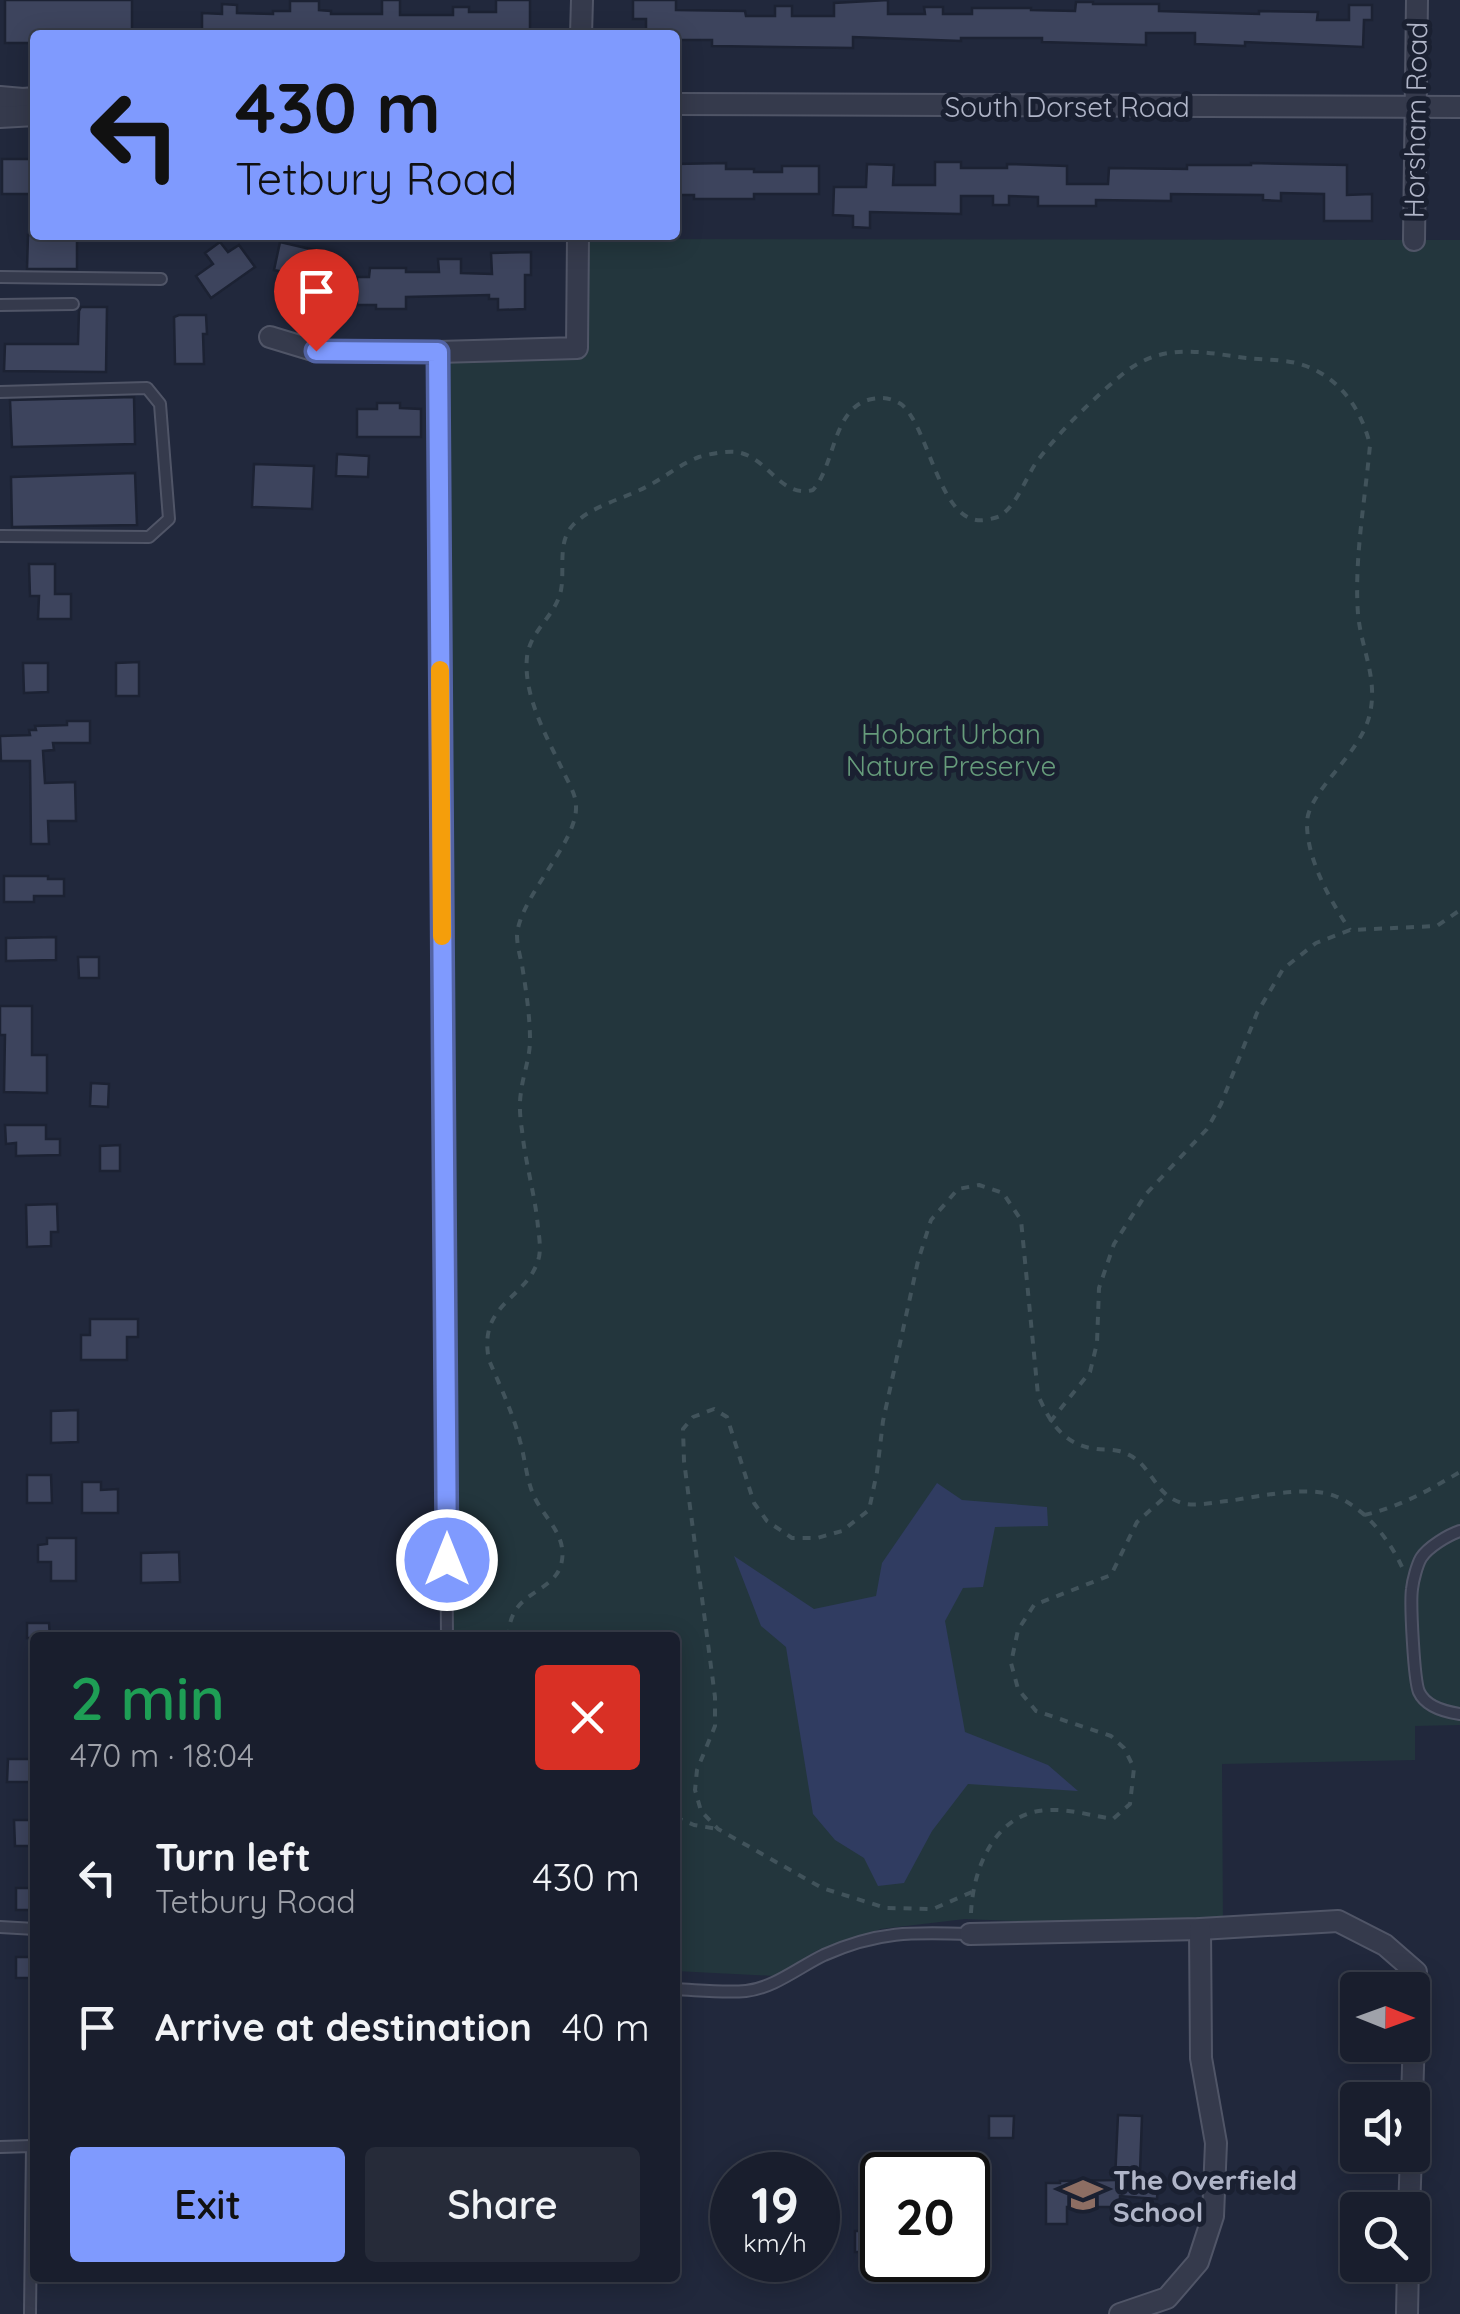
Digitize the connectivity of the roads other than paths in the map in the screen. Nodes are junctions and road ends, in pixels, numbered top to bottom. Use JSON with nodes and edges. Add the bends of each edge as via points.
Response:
{"nodes":[{"id":1,"x":582,"y":0,"type":"edge"},
{"id":2,"x":1416,"y":0,"type":"edge"},
{"id":3,"x":581,"y":30,"type":"edge"},
{"id":4,"x":0,"y":97,"type":"edge"},
{"id":5,"x":30,"y":98,"type":"edge"},
{"id":6,"x":680,"y":104,"type":"edge"},
{"id":7,"x":1415,"y":107,"type":"junction"},
{"id":8,"x":1460,"y":107,"type":"edge"},
{"id":9,"x":30,"y":115,"type":"edge"},
{"id":10,"x":0,"y":117,"type":"edge"},
{"id":11,"x":578,"y":240,"type":"edge"},
{"id":12,"x":1414,"y":240,"type":"dead end"},
{"id":13,"x":0,"y":277,"type":"edge"},
{"id":14,"x":161,"y":279,"type":"dead end"},
{"id":15,"x":74,"y":304,"type":"dead end"},
{"id":16,"x":0,"y":305,"type":"edge"},
{"id":17,"x":270,"y":337,"type":"dead end"},
{"id":18,"x":438,"y":352,"type":"junction"},
{"id":19,"x":0,"y":392,"type":"edge"},
{"id":20,"x":0,"y":536,"type":"edge"},
{"id":21,"x":1460,"y":1531,"type":"edge"},
{"id":22,"x":447,"y":1632,"type":"edge"},
{"id":23,"x":1460,"y":1714,"type":"edge"},
{"id":24,"x":0,"y":1928,"type":"edge"},
{"id":25,"x":30,"y":1929,"type":"edge"},
{"id":26,"x":1200,"y":1929,"type":"junction"},
{"id":27,"x":970,"y":1934,"type":"joint"},
{"id":28,"x":680,"y":1989,"type":"edge"},
{"id":29,"x":1413,"y":2082,"type":"edge"},
{"id":30,"x":30,"y":2146,"type":"edge"},
{"id":31,"x":0,"y":2147,"type":"edge"},
{"id":32,"x":30,"y":2282,"type":"edge"},
{"id":33,"x":1407,"y":2282,"type":"edge"},
{"id":34,"x":30,"y":2314,"type":"edge"},
{"id":35,"x":1120,"y":2314,"type":"edge"},
{"id":36,"x":1406,"y":2314,"type":"edge"}],
"edges":[{"from":1,"to":3,"type":"street"},
{"from":2,"to":7,"type":"street","name":"Horsham Road"},
{"from":4,"to":5,"type":"street"},
{"from":6,"to":7,"type":"street","name":"South Dorset Road"},
{"from":7,"to":8,"type":"street","name":"South Dorset Road"},
{"from":7,"to":12,"type":"street","name":"Horsham Road"},
{"from":9,"to":10,"type":"street"},
{"from":11,"to":18,"type":"street","via":[[577,348]]},
{"from":13,"to":14,"type":"lane"},
{"from":15,"to":16,"type":"lane"},
{"from":17,"to":18,"type":"street","via":[[316,351]]},
{"from":18,"to":22,"type":"lane"},
{"from":19,"to":20,"type":"lane","via":[[147,388],[160,404],[169,519],[149,536]]},
{"from":21,"to":23,"type":"lane","via":[[1422,1557],[1412,1587],[1420,1693],[1445,1712]]},
{"from":24,"to":25,"type":"lane"},
{"from":26,"to":27,"type":"street"},
{"from":26,"to":29,"type":"street","via":[[1338,1921],[1386,1944],[1416,1972]]},
{"from":26,"to":35,"type":"street","via":[[1200,2058],[1216,2143],[1213,2216],[1198,2262],[1166,2298]]},
{"from":27,"to":28,"type":"lane","via":[[882,1934],[748,1991]]},
{"from":30,"to":31,"type":"lane"},
{"from":32,"to":34,"type":"lane"},
{"from":33,"to":36,"type":"street"}]}
